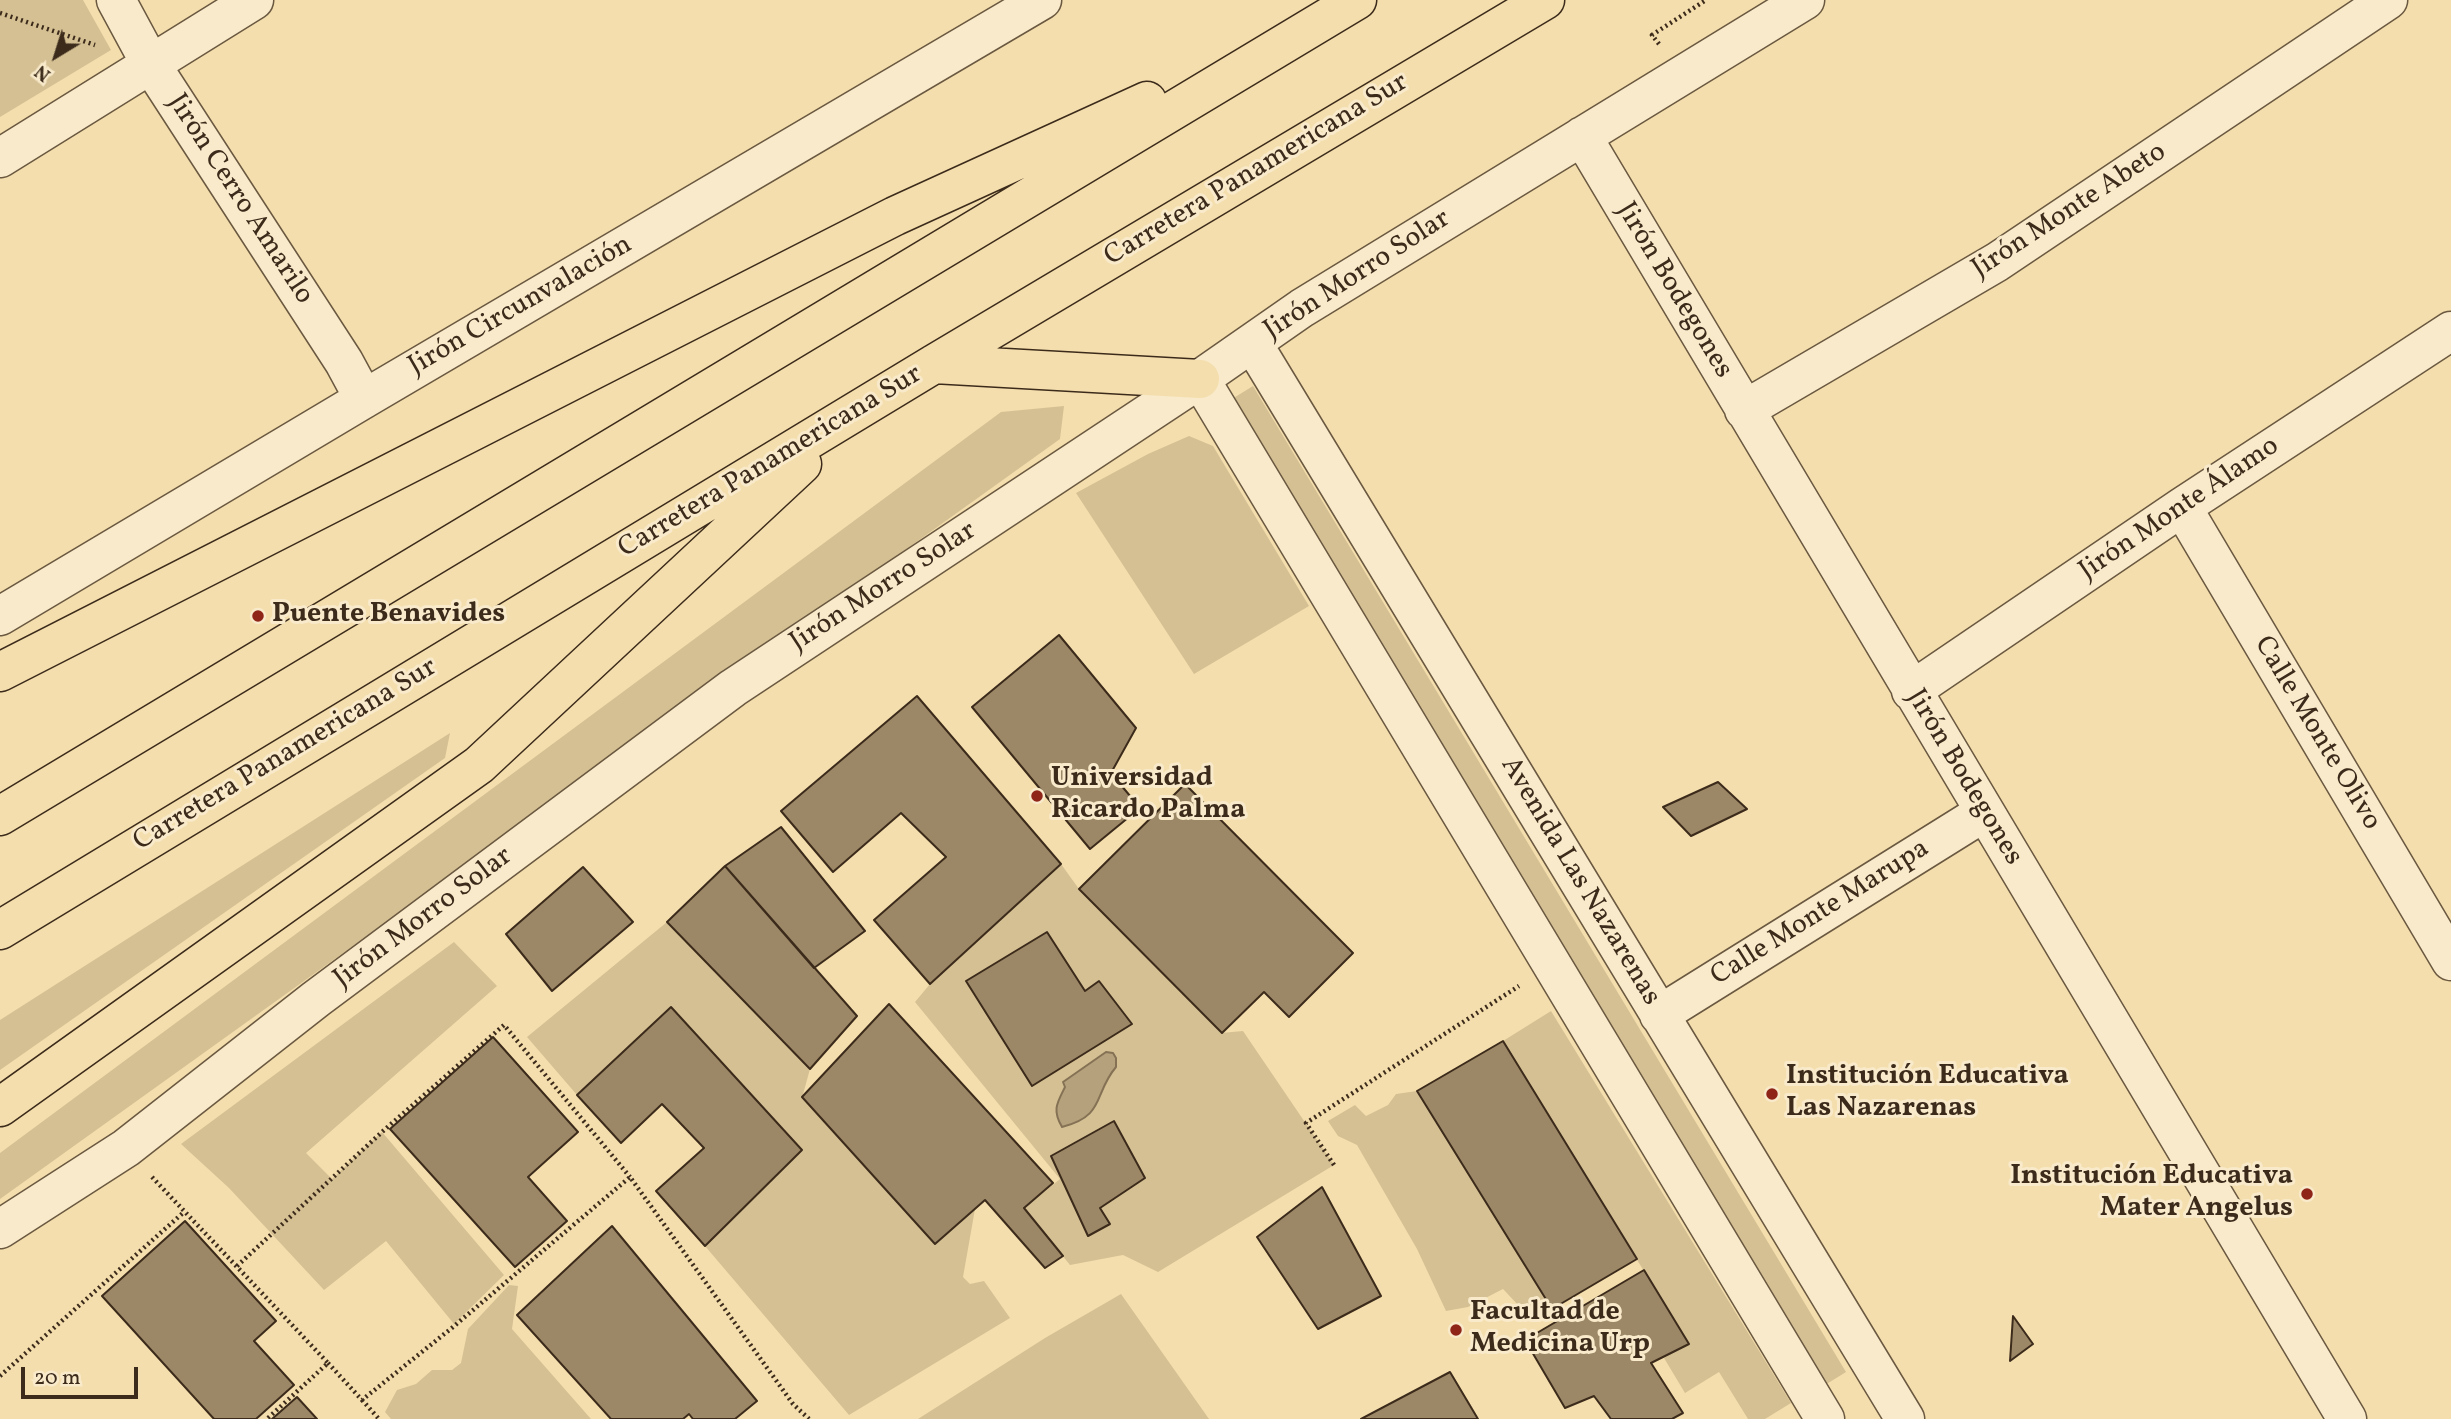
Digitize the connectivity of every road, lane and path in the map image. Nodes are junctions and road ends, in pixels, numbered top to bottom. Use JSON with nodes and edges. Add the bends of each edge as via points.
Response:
{"nodes":[{"id":1,"x":116,"y":0,"type":"edge"},
{"id":2,"x":254,"y":0,"type":"edge"},
{"id":3,"x":1042,"y":0,"type":"edge"},
{"id":4,"x":1357,"y":0,"type":"edge"},
{"id":5,"x":1545,"y":0,"type":"edge"},
{"id":6,"x":1805,"y":0,"type":"edge"},
{"id":7,"x":2388,"y":0,"type":"edge"},
{"id":8,"x":0,"y":13,"type":"edge"},
{"id":9,"x":1315,"y":24,"type":"junction"},
{"id":10,"x":150,"y":63,"type":"junction"},
{"id":11,"x":1582,"y":136,"type":"junction"},
{"id":12,"x":0,"y":158,"type":"edge"},
{"id":13,"x":2451,"y":331,"type":"edge"},
{"id":14,"x":1253,"y":344,"type":"junction"},
{"id":15,"x":934,"y":364,"type":"junction"},
{"id":16,"x":1200,"y":379,"type":"junction"},
{"id":17,"x":364,"y":399,"type":"junction"},
{"id":18,"x":860,"y":409,"type":"junction"},
{"id":19,"x":1744,"y":410,"type":"junction"},
{"id":20,"x":2182,"y":507,"type":"junction"},
{"id":21,"x":0,"y":616,"type":"edge"},
{"id":22,"x":0,"y":672,"type":"edge"},
{"id":23,"x":1911,"y":691,"type":"junction"},
{"id":24,"x":1983,"y":813,"type":"junction"},
{"id":25,"x":0,"y":816,"type":"edge"},
{"id":26,"x":0,"y":930,"type":"edge"},
{"id":27,"x":2451,"y":961,"type":"edge"},
{"id":28,"x":1520,"y":986,"type":"dead end"},
{"id":29,"x":1659,"y":1015,"type":"junction"},
{"id":30,"x":0,"y":1107,"type":"edge"},
{"id":31,"x":126,"y":1148,"type":"junction"},
{"id":32,"x":1334,"y":1165,"type":"dead end"},
{"id":33,"x":630,"y":1177,"type":"junction"},
{"id":34,"x":184,"y":1212,"type":"junction"},
{"id":35,"x":0,"y":1228,"type":"edge"},
{"id":36,"x":237,"y":1266,"type":"junction"},
{"id":37,"x":327,"y":1363,"type":"junction"},
{"id":38,"x":0,"y":1376,"type":"edge"},
{"id":39,"x":362,"y":1400,"type":"junction"},
{"id":40,"x":1894,"y":1415,"type":"edge"},
{"id":41,"x":267,"y":1419,"type":"edge"},
{"id":42,"x":379,"y":1419,"type":"edge"},
{"id":43,"x":809,"y":1419,"type":"edge"},
{"id":44,"x":1825,"y":1419,"type":"edge"},
{"id":45,"x":2347,"y":1419,"type":"edge"}],
"edges":[{"from":1,"to":10,"type":"street","name":"Jirón Cerro Amarilo"},
{"from":2,"to":10,"type":"street"},
{"from":3,"to":17,"type":"street","name":"Jirón Circunvalación"},
{"from":4,"to":9,"type":"highway"},
{"from":5,"to":15,"type":"highway","name":"Carretera Panamericana Sur"},
{"from":6,"to":11,"type":"street","name":"Jirón Morro Solar"},
{"from":7,"to":19,"type":"street","name":"Jirón Monte Abeto","via":[[1997,262]]},
{"from":8,"to":10,"type":"path"},
{"from":9,"to":22,"type":"highway","via":[[895,216]]},
{"from":9,"to":25,"type":"highway"},
{"from":10,"to":12,"type":"street"},
{"from":10,"to":17,"type":"street","name":"Jirón Cerro Amarilo"},
{"from":11,"to":14,"type":"street","name":"Jirón Morro Solar","via":[[1302,308]]},
{"from":11,"to":19,"type":"street","name":"Jirón Bodegones"},
{"from":13,"to":20,"type":"street","name":"Jirón Monte Álamo"},
{"from":14,"to":16,"type":"street","name":"Jirón Morro Solar"},
{"from":14,"to":29,"type":"street","name":"Avenida Las Nazarenas"},
{"from":15,"to":16,"type":"highway"},
{"from":15,"to":18,"type":"highway","name":"Carretera Panamericana Sur"},
{"from":16,"to":31,"type":"street","name":"Jirón Morro Solar","via":[[733,688],[316,999]]},
{"from":16,"to":44,"type":"street"},
{"from":17,"to":21,"type":"street","name":"Jirón Circunvalación"},
{"from":18,"to":26,"type":"highway","name":"Carretera Panamericana Sur"},
{"from":18,"to":30,"type":"highway","via":[[479,765]]},
{"from":19,"to":23,"type":"street","name":"Jirón Bodegones"},
{"from":20,"to":23,"type":"street","name":"Jirón Monte Álamo"},
{"from":20,"to":27,"type":"street","name":"Calle Monte Olivo"},
{"from":23,"to":24,"type":"street","name":"Jirón Bodegones"},
{"from":24,"to":29,"type":"street","name":"Calle Monte Marupa"},
{"from":24,"to":45,"type":"street","name":"Jirón Bodegones"},
{"from":28,"to":32,"type":"path","via":[[1306,1123]]},
{"from":29,"to":40,"type":"street","name":"Avenida Las Nazarenas"},
{"from":31,"to":34,"type":"path"},
{"from":31,"to":35,"type":"street","name":"Jirón Morro Solar"},
{"from":33,"to":36,"type":"path","via":[[504,1025]]},
{"from":33,"to":39,"type":"path"},
{"from":33,"to":43,"type":"path","via":[[793,1404]]},
{"from":34,"to":36,"type":"path"},
{"from":34,"to":38,"type":"path"},
{"from":36,"to":37,"type":"path"},
{"from":37,"to":39,"type":"path"},
{"from":37,"to":41,"type":"path"},
{"from":39,"to":42,"type":"path"}]}
